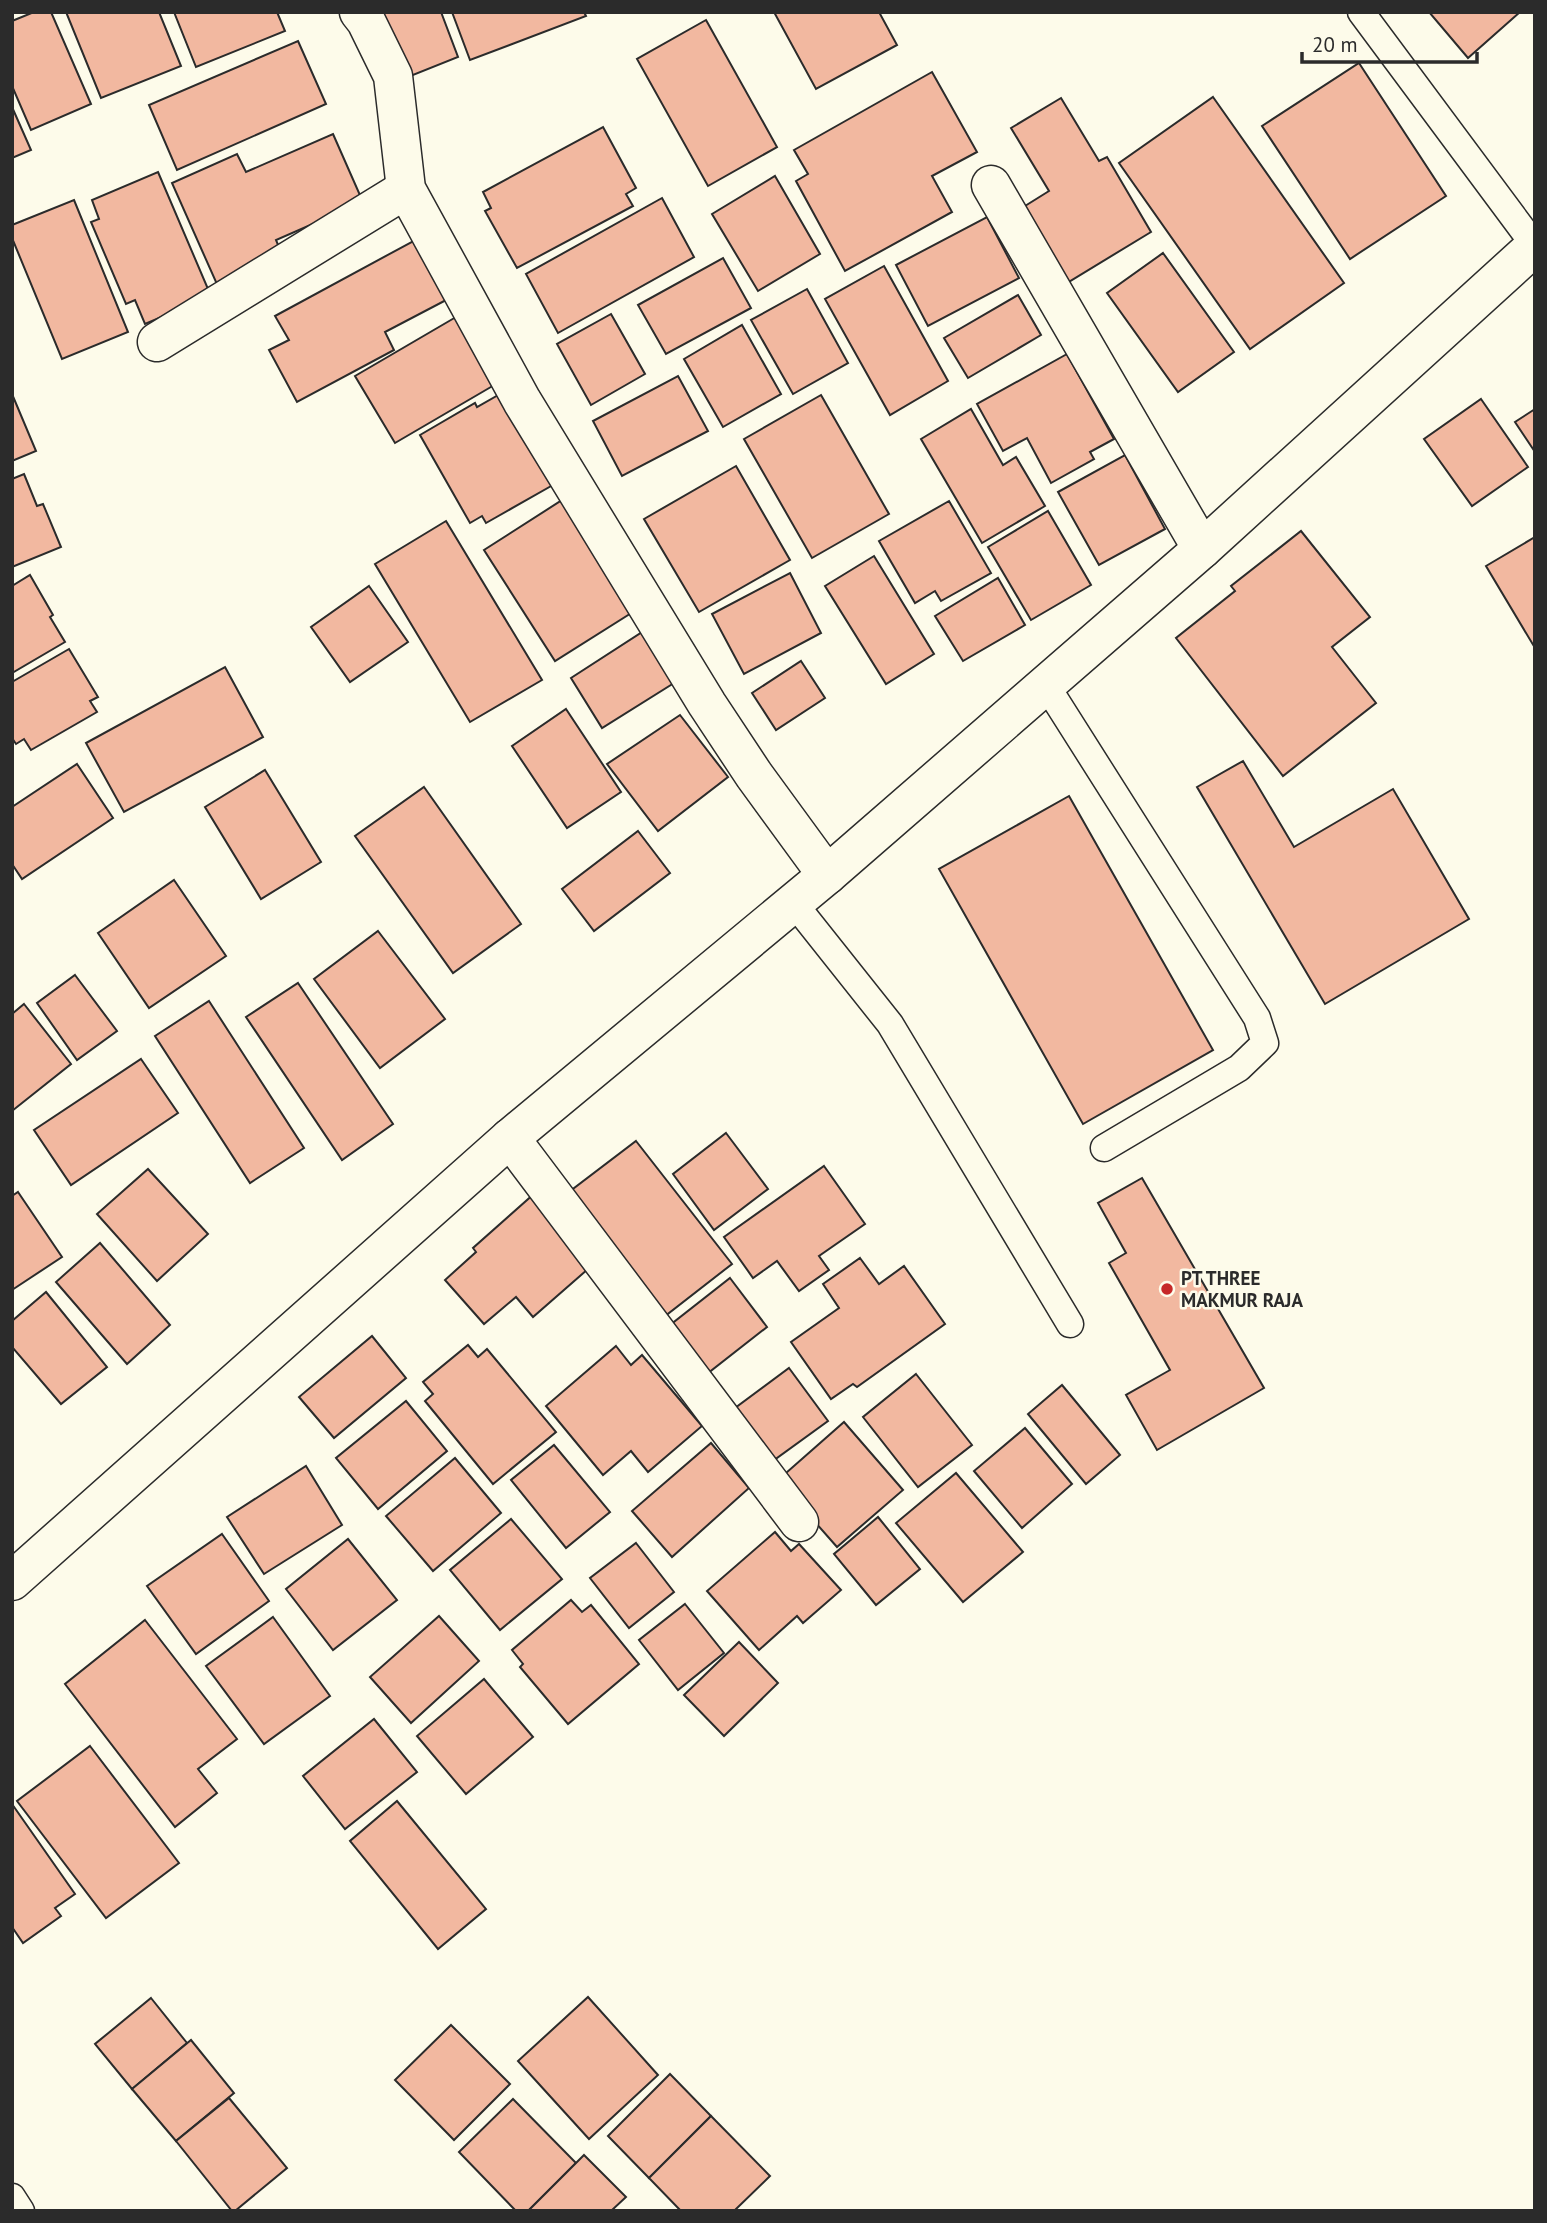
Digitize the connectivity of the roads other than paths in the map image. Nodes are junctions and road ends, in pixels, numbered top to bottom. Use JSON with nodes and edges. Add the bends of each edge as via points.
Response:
{"nodes":[{"id":1,"x":359,"y":12,"type":"edge"},
{"id":2,"x":1361,"y":12,"type":"edge"},
{"id":3,"x":991,"y":184,"type":"dead end"},
{"id":4,"x":406,"y":189,"type":"junction"},
{"id":5,"x":1535,"y":246,"type":"edge"},
{"id":6,"x":157,"y":342,"type":"dead end"},
{"id":7,"x":1202,"y":549,"type":"junction"},
{"id":8,"x":1046,"y":685,"type":"junction"},
{"id":9,"x":827,"y":875,"type":"junction"},
{"id":10,"x":793,"y":902,"type":"junction"},
{"id":11,"x":510,"y":1138,"type":"junction"},
{"id":12,"x":1104,"y":1148,"type":"dead end"},
{"id":13,"x":1070,"y":1324,"type":"dead end"},
{"id":14,"x":799,"y":1522,"type":"dead end"},
{"id":15,"x":12,"y":1581,"type":"edge"},
{"id":16,"x":12,"y":2197,"type":"edge"},
{"id":17,"x":21,"y":2211,"type":"edge"}],
"edges":[{"from":1,"to":4,"type":"street","via":[[393,76]]},
{"from":2,"to":5,"type":"lane"},
{"from":3,"to":7,"type":"street"},
{"from":4,"to":6,"type":"street"},
{"from":4,"to":9,"type":"street","via":[[522,401],[707,704]]},
{"from":5,"to":7,"type":"street"},
{"from":7,"to":8,"type":"street"},
{"from":8,"to":9,"type":"street"},
{"from":8,"to":12,"type":"lane","via":[[1257,1018],[1265,1044],[1239,1068]]},
{"from":9,"to":10,"type":"street"},
{"from":10,"to":11,"type":"street"},
{"from":10,"to":13,"type":"lane","via":[[890,1024]]},
{"from":11,"to":14,"type":"street"},
{"from":11,"to":15,"type":"street"},
{"from":16,"to":17,"type":"lane"}]}
